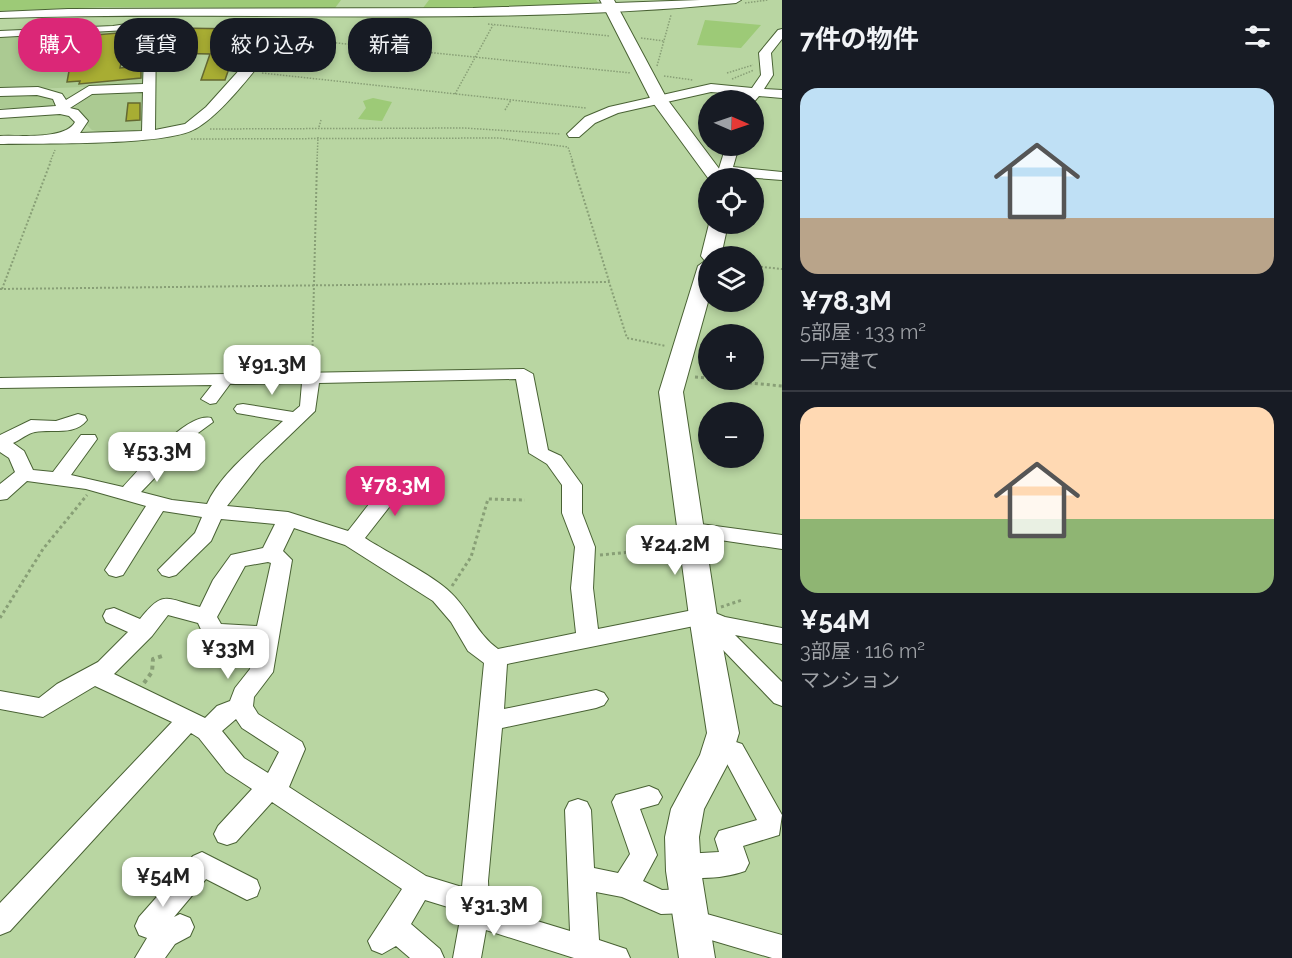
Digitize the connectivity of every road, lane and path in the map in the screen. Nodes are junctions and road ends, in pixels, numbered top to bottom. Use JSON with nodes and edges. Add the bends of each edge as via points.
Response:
{"nodes":[{"id":1,"x":736,"y":0,"type":"edge"},
{"id":2,"x":609,"y":4,"type":"edge"},
{"id":3,"x":124,"y":12,"type":"junction"},
{"id":4,"x":672,"y":12,"type":"dead end"},
{"id":5,"x":0,"y":15,"type":"edge"},
{"id":6,"x":496,"y":21,"type":"dead end"},
{"id":7,"x":0,"y":24,"type":"edge"},
{"id":8,"x":483,"y":24,"type":"dead end"},
{"id":9,"x":493,"y":25,"type":"junction"},
{"id":10,"x":114,"y":29,"type":"edge"},
{"id":11,"x":782,"y":32,"type":"edge"},
{"id":12,"x":0,"y":34,"type":"edge"},
{"id":13,"x":614,"y":36,"type":"dead end"},
{"id":14,"x":639,"y":38,"type":"dead end"},
{"id":15,"x":664,"y":41,"type":"junction"},
{"id":16,"x":336,"y":43,"type":"edge"},
{"id":17,"x":782,"y":50,"type":"edge"},
{"id":18,"x":476,"y":57,"type":"junction"},
{"id":19,"x":765,"y":59,"type":"junction"},
{"id":20,"x":150,"y":72,"type":"edge"},
{"id":21,"x":244,"y":72,"type":"edge"},
{"id":22,"x":254,"y":72,"type":"edge"},
{"id":23,"x":645,"y":74,"type":"junction"},
{"id":24,"x":727,"y":74,"type":"dead end"},
{"id":25,"x":767,"y":75,"type":"junction"},
{"id":26,"x":782,"y":76,"type":"edge"},
{"id":27,"x":149,"y":88,"type":"junction"},
{"id":28,"x":89,"y":90,"type":"junction"},
{"id":29,"x":702,"y":90,"type":"edge"},
{"id":30,"x":722,"y":90,"type":"edge"},
{"id":31,"x":758,"y":90,"type":"edge"},
{"id":32,"x":698,"y":91,"type":"edge"},
{"id":33,"x":0,"y":92,"type":"edge"},
{"id":34,"x":49,"y":93,"type":"junction"},
{"id":35,"x":455,"y":94,"type":"junction"},
{"id":36,"x":782,"y":94,"type":"edge"},
{"id":37,"x":764,"y":95,"type":"edge"},
{"id":38,"x":511,"y":100,"type":"junction"},
{"id":39,"x":659,"y":100,"type":"junction"},
{"id":40,"x":62,"y":109,"type":"junction"},
{"id":41,"x":505,"y":110,"type":"dead end"},
{"id":42,"x":614,"y":110,"type":"junction"},
{"id":43,"x":0,"y":114,"type":"edge"},
{"id":44,"x":321,"y":120,"type":"dead end"},
{"id":45,"x":320,"y":127,"type":"junction"},
{"id":46,"x":188,"y":133,"type":"junction"},
{"id":47,"x":148,"y":134,"type":"junction"},
{"id":48,"x":574,"y":134,"type":"joint"},
{"id":49,"x":63,"y":137,"type":"junction"},
{"id":50,"x":318,"y":137,"type":"junction"},
{"id":51,"x":0,"y":140,"type":"edge"},
{"id":52,"x":715,"y":168,"type":"edge"},
{"id":53,"x":764,"y":176,"type":"edge"},
{"id":54,"x":782,"y":176,"type":"edge"},
{"id":55,"x":764,"y":267,"type":"edge"},
{"id":56,"x":782,"y":269,"type":"edge"},
{"id":57,"x":609,"y":282,"type":"junction"},
{"id":58,"x":314,"y":285,"type":"junction"},
{"id":59,"x":1,"y":289,"type":"edge"},
{"id":60,"x":698,"y":298,"type":"edge"},
{"id":61,"x":682,"y":350,"type":"junction"},
{"id":62,"x":312,"y":377,"type":"junction"},
{"id":63,"x":226,"y":378,"type":"junction"},
{"id":64,"x":0,"y":383,"type":"edge"},
{"id":65,"x":764,"y":384,"type":"edge"},
{"id":66,"x":782,"y":386,"type":"edge"},
{"id":67,"x":210,"y":399,"type":"dead end"},
{"id":68,"x":243,"y":409,"type":"dead end"},
{"id":69,"x":297,"y":418,"type":"junction"},
{"id":70,"x":78,"y":420,"type":"dead end"},
{"id":71,"x":204,"y":422,"type":"dead end"},
{"id":72,"x":88,"y":439,"type":"dead end"},
{"id":73,"x":0,"y":443,"type":"edge"},
{"id":74,"x":426,"y":473,"type":"dead end"},
{"id":75,"x":26,"y":475,"type":"junction"},
{"id":76,"x":58,"y":479,"type":"junction"},
{"id":77,"x":96,"y":485,"type":"junction"},
{"id":78,"x":393,"y":490,"type":"junction"},
{"id":79,"x":1,"y":493,"type":"edge"},
{"id":80,"x":128,"y":494,"type":"junction"},
{"id":81,"x":421,"y":495,"type":"dead end"},
{"id":82,"x":525,"y":500,"type":"dead end"},
{"id":83,"x":158,"y":504,"type":"junction"},
{"id":84,"x":214,"y":509,"type":"junction"},
{"id":85,"x":288,"y":519,"type":"junction"},
{"id":86,"x":693,"y":531,"type":"junction"},
{"id":87,"x":352,"y":540,"type":"junction"},
{"id":88,"x":782,"y":542,"type":"edge"},
{"id":89,"x":651,"y":550,"type":"dead end"},
{"id":90,"x":271,"y":554,"type":"junction"},
{"id":91,"x":586,"y":557,"type":"junction"},
{"id":92,"x":116,"y":570,"type":"dead end"},
{"id":93,"x":169,"y":570,"type":"dead end"},
{"id":94,"x":441,"y":596,"type":"junction"},
{"id":95,"x":114,"y":616,"type":"dead end"},
{"id":96,"x":703,"y":616,"type":"junction"},
{"id":97,"x":206,"y":617,"type":"junction"},
{"id":98,"x":0,"y":618,"type":"edge"},
{"id":99,"x":144,"y":630,"type":"junction"},
{"id":100,"x":266,"y":634,"type":"junction"},
{"id":101,"x":782,"y":636,"type":"edge"},
{"id":102,"x":588,"y":639,"type":"junction"},
{"id":103,"x":162,"y":656,"type":"dead end"},
{"id":104,"x":494,"y":658,"type":"junction"},
{"id":105,"x":95,"y":675,"type":"junction"},
{"id":106,"x":135,"y":693,"type":"junction"},
{"id":107,"x":782,"y":697,"type":"edge"},
{"id":108,"x":596,"y":699,"type":"dead end"},
{"id":109,"x":0,"y":700,"type":"edge"},
{"id":110,"x":241,"y":707,"type":"junction"},
{"id":111,"x":491,"y":721,"type":"junction"},
{"id":112,"x":198,"y":725,"type":"junction"},
{"id":113,"x":721,"y":747,"type":"junction"},
{"id":114,"x":272,"y":789,"type":"junction"},
{"id":115,"x":649,"y":796,"type":"dead end"},
{"id":116,"x":578,"y":810,"type":"dead end"},
{"id":117,"x":227,"y":834,"type":"dead end"},
{"id":118,"x":684,"y":866,"type":"junction"},
{"id":119,"x":581,"y":877,"type":"junction"},
{"id":120,"x":418,"y":886,"type":"junction"},
{"id":121,"x":625,"y":886,"type":"junction"},
{"id":122,"x":247,"y":888,"type":"dead end"},
{"id":123,"x":476,"y":908,"type":"junction"},
{"id":124,"x":0,"y":922,"type":"edge"},
{"id":125,"x":694,"y":928,"type":"edge"},
{"id":126,"x":585,"y":948,"type":"junction"},
{"id":127,"x":782,"y":948,"type":"edge"},
{"id":128,"x":149,"y":958,"type":"edge"},
{"id":129,"x":430,"y":958,"type":"edge"},
{"id":130,"x":467,"y":958,"type":"edge"},
{"id":131,"x":616,"y":958,"type":"edge"}],
"edges":[{"from":1,"to":2,"type":"street"},
{"from":2,"to":3,"type":"street","via":[[403,14]]},
{"from":2,"to":23,"type":"main road"},
{"from":3,"to":5,"type":"street"},
{"from":3,"to":7,"type":"street"},
{"from":4,"to":15,"type":"path"},
{"from":6,"to":9,"type":"path"},
{"from":8,"to":9,"type":"path"},
{"from":9,"to":13,"type":"path"},
{"from":9,"to":18,"type":"path"},
{"from":10,"to":12,"type":"street"},
{"from":11,"to":19,"type":"street","via":[[765,53]]},
{"from":14,"to":15,"type":"path"},
{"from":15,"to":23,"type":"path","via":[[655,72]]},
{"from":16,"to":18,"type":"path"},
{"from":17,"to":19,"type":"street"},
{"from":18,"to":23,"type":"path"},
{"from":18,"to":35,"type":"path"},
{"from":19,"to":24,"type":"path"},
{"from":19,"to":25,"type":"street"},
{"from":20,"to":27,"type":"street"},
{"from":21,"to":46,"type":"street"},
{"from":22,"to":35,"type":"path"},
{"from":23,"to":39,"type":"main road"},
{"from":25,"to":26,"type":"street"},
{"from":25,"to":31,"type":"street"},
{"from":27,"to":28,"type":"street"},
{"from":27,"to":47,"type":"street"},
{"from":28,"to":34,"type":"street"},
{"from":28,"to":40,"type":"street"},
{"from":29,"to":30,"type":"street"},
{"from":32,"to":39,"type":"street"},
{"from":33,"to":34,"type":"street"},
{"from":34,"to":40,"type":"street","via":[[61,100]]},
{"from":35,"to":38,"type":"path"},
{"from":36,"to":37,"type":"street"},
{"from":38,"to":41,"type":"path"},
{"from":38,"to":42,"type":"path"},
{"from":39,"to":42,"type":"street"},
{"from":39,"to":52,"type":"main road"},
{"from":40,"to":43,"type":"street"},
{"from":40,"to":49,"type":"street","via":[[82,121],[78,129]]},
{"from":42,"to":48,"type":"street","via":[[590,120]]},
{"from":44,"to":45,"type":"path"},
{"from":45,"to":46,"type":"path","via":[[202,129]]},
{"from":45,"to":48,"type":"path"},
{"from":46,"to":47,"type":"street"},
{"from":46,"to":50,"type":"path"},
{"from":47,"to":49,"type":"street"},
{"from":49,"to":51,"type":"street"},
{"from":49,"to":59,"type":"path"},
{"from":50,"to":57,"type":"path","via":[[499,138],[568,147]]},
{"from":50,"to":58,"type":"path"},
{"from":53,"to":54,"type":"street"},
{"from":55,"to":56,"type":"path"},
{"from":57,"to":58,"type":"path"},
{"from":57,"to":61,"type":"path","via":[[627,338]]},
{"from":58,"to":59,"type":"path"},
{"from":58,"to":62,"type":"path"},
{"from":60,"to":61,"type":"main road"},
{"from":61,"to":86,"type":"main road","via":[[671,392]]},
{"from":62,"to":63,"type":"street"},
{"from":62,"to":69,"type":"street","via":[[309,407]]},
{"from":62,"to":91,"type":"street","via":[[524,374],[538,453],[554,460],[572,486],[572,513]]},
{"from":63,"to":64,"type":"street"},
{"from":63,"to":67,"type":"street"},
{"from":65,"to":66,"type":"path"},
{"from":68,"to":69,"type":"street"},
{"from":69,"to":84,"type":"street","via":[[255,459]]},
{"from":70,"to":73,"type":"street","via":[[58,427],[31,426]]},
{"from":71,"to":80,"type":"street","via":[[191,429]]},
{"from":72,"to":76,"type":"street"},
{"from":73,"to":75,"type":"street","via":[[16,455]]},
{"from":74,"to":78,"type":"street","via":[[400,481]]},
{"from":75,"to":76,"type":"street"},
{"from":75,"to":79,"type":"street"},
{"from":76,"to":77,"type":"street"},
{"from":77,"to":80,"type":"street"},
{"from":77,"to":98,"type":"path","via":[[43,549]]},
{"from":78,"to":81,"type":"street"},
{"from":78,"to":87,"type":"street"},
{"from":80,"to":83,"type":"street"},
{"from":82,"to":94,"type":"path","via":[[488,499],[478,543],[462,576]]},
{"from":83,"to":84,"type":"street"},
{"from":83,"to":92,"type":"street"},
{"from":84,"to":85,"type":"street"},
{"from":84,"to":93,"type":"street","via":[[204,536]]},
{"from":85,"to":87,"type":"street"},
{"from":85,"to":90,"type":"street"},
{"from":86,"to":88,"type":"street"},
{"from":86,"to":96,"type":"main road"},
{"from":87,"to":94,"type":"street"},
{"from":89,"to":91,"type":"path"},
{"from":90,"to":97,"type":"street","via":[[238,560]]},
{"from":90,"to":100,"type":"street","via":[[282,560]]},
{"from":91,"to":102,"type":"street","via":[[582,588]]},
{"from":94,"to":104,"type":"street","via":[[459,616],[476,645]]},
{"from":95,"to":99,"type":"street"},
{"from":96,"to":101,"type":"street","via":[[720,624]]},
{"from":96,"to":102,"type":"street"},
{"from":96,"to":107,"type":"street"},
{"from":96,"to":113,"type":"main road","via":[[723,733]]},
{"from":97,"to":99,"type":"street","via":[[163,606]]},
{"from":97,"to":100,"type":"street","via":[[212,630],[221,633]]},
{"from":99,"to":105,"type":"street"},
{"from":100,"to":110,"type":"street","via":[[261,672],[243,694]]},
{"from":102,"to":104,"type":"street"},
{"from":103,"to":106,"type":"path","via":[[153,658],[152,672]]},
{"from":104,"to":111,"type":"street"},
{"from":105,"to":106,"type":"street"},
{"from":105,"to":109,"type":"street","via":[[65,690],[43,708]]},
{"from":106,"to":112,"type":"street"},
{"from":108,"to":111,"type":"street"},
{"from":110,"to":112,"type":"street"},
{"from":110,"to":114,"type":"street","via":[[250,721],[292,749]]},
{"from":111,"to":123,"type":"street","via":[[475,882]]},
{"from":112,"to":114,"type":"street","via":[[235,765]]},
{"from":112,"to":124,"type":"street"},
{"from":113,"to":118,"type":"main road","via":[[692,798],[684,822]]},
{"from":113,"to":118,"type":"street","via":[[733,751],[770,817],[770,827],[728,839],[736,863]]},
{"from":114,"to":117,"type":"street"},
{"from":114,"to":120,"type":"street"},
{"from":115,"to":121,"type":"street","via":[[625,802],[644,855]]},
{"from":116,"to":119,"type":"street"},
{"from":118,"to":125,"type":"main road"},
{"from":119,"to":121,"type":"street"},
{"from":119,"to":126,"type":"street"},
{"from":120,"to":123,"type":"street","via":[[459,898]]},
{"from":120,"to":129,"type":"street","via":[[388,934]]},
{"from":121,"to":125,"type":"street","via":[[662,902]]},
{"from":122,"to":128,"type":"street","via":[[202,864],[158,927]]},
{"from":123,"to":126,"type":"street","via":[[493,920]]},
{"from":123,"to":130,"type":"street"},
{"from":125,"to":127,"type":"street"},
{"from":126,"to":131,"type":"street"}]}
